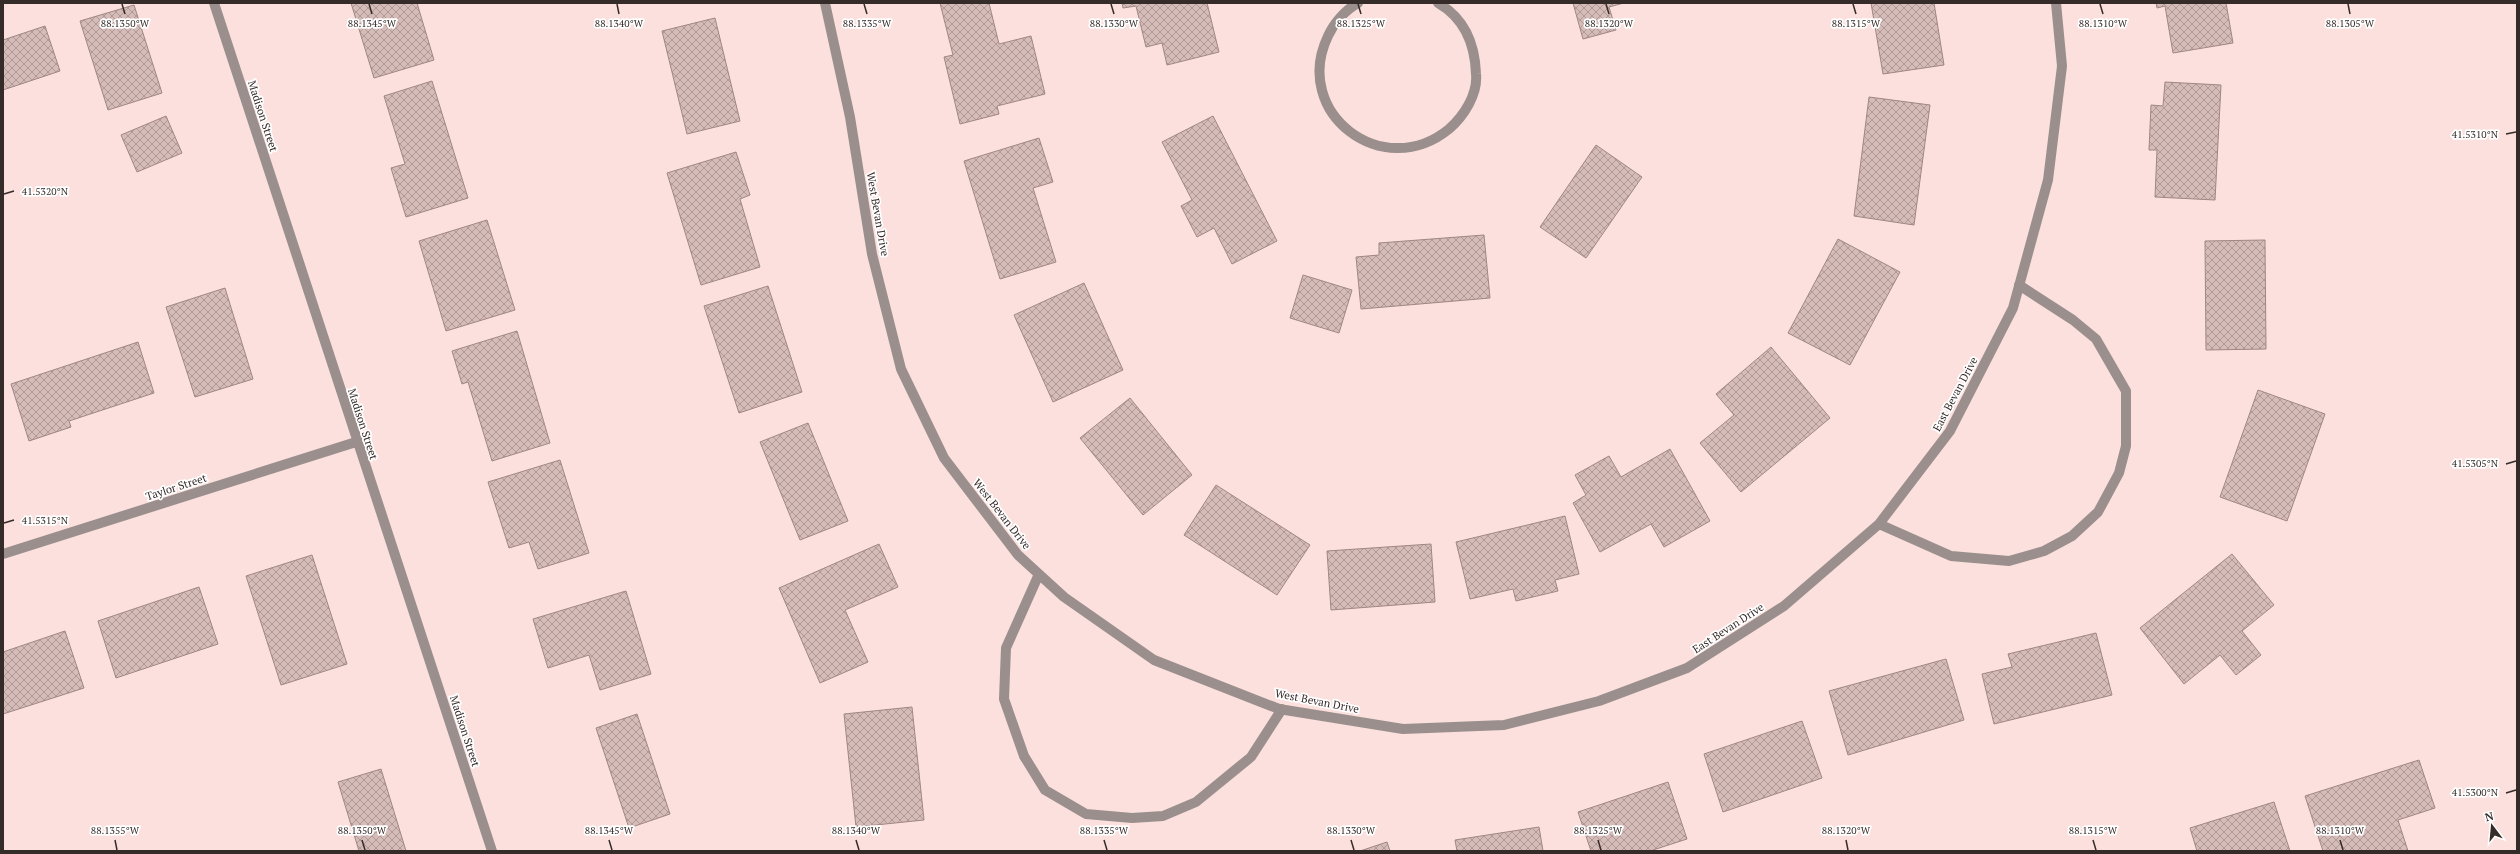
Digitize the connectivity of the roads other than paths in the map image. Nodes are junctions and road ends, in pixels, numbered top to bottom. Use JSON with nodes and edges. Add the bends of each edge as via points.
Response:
{"nodes":[{"id":1,"x":214,"y":3,"type":"edge"},
{"id":2,"x":825,"y":3,"type":"edge"},
{"id":3,"x":1358,"y":3,"type":"edge"},
{"id":4,"x":1438,"y":3,"type":"edge"},
{"id":5,"x":2056,"y":3,"type":"edge"},
{"id":6,"x":2019,"y":285,"type":"junction"},
{"id":7,"x":356,"y":442,"type":"junction"},
{"id":8,"x":1879,"y":524,"type":"junction"},
{"id":9,"x":3,"y":554,"type":"edge"},
{"id":10,"x":1039,"y":574,"type":"junction"},
{"id":11,"x":1599,"y":701,"type":"joint"},
{"id":12,"x":1282,"y":709,"type":"junction"},
{"id":13,"x":492,"y":851,"type":"edge"}],
"edges":[{"from":1,"to":7,"type":"street","name":"Madison Street"},
{"from":2,"to":10,"type":"street","name":"West Bevan Drive","via":[[850,117],[872,254],[901,369],[944,458],[1018,555]]},
{"from":3,"to":4,"type":"street","via":[[1333,25],[1322,49],[1319,76],[1325,101],[1340,123],[1361,140],[1386,148],[1413,147],[1437,138],[1457,122],[1470,101],[1477,76],[1475,51],[1465,28],[1448,9]]},
{"from":5,"to":6,"type":"street","name":"East Bevan Drive","via":[[2062,66],[2048,180]]},
{"from":6,"to":8,"type":"street","name":"East Bevan Drive","via":[[2012,308],[1950,431]]},
{"from":6,"to":8,"type":"street","via":[[2073,320],[2096,339],[2126,391],[2126,446],[2118,473],[2098,512],[2072,536],[2044,552],[2009,561],[1951,556]]},
{"from":7,"to":9,"type":"street","name":"Taylor Street"},
{"from":7,"to":13,"type":"street","name":"Madison Street"},
{"from":8,"to":11,"type":"street","name":"East Bevan Drive","via":[[1784,606],[1700,660],[1687,668]]},
{"from":10,"to":12,"type":"street","name":"West Bevan Drive","via":[[1064,597],[1154,660]]},
{"from":10,"to":12,"type":"street","via":[[1006,648],[1004,699],[1024,756],[1045,790],[1086,814],[1132,818],[1163,816],[1196,802],[1251,757]]},
{"from":11,"to":12,"type":"street","name":"West Bevan Drive","via":[[1504,725],[1403,729]]}]}
